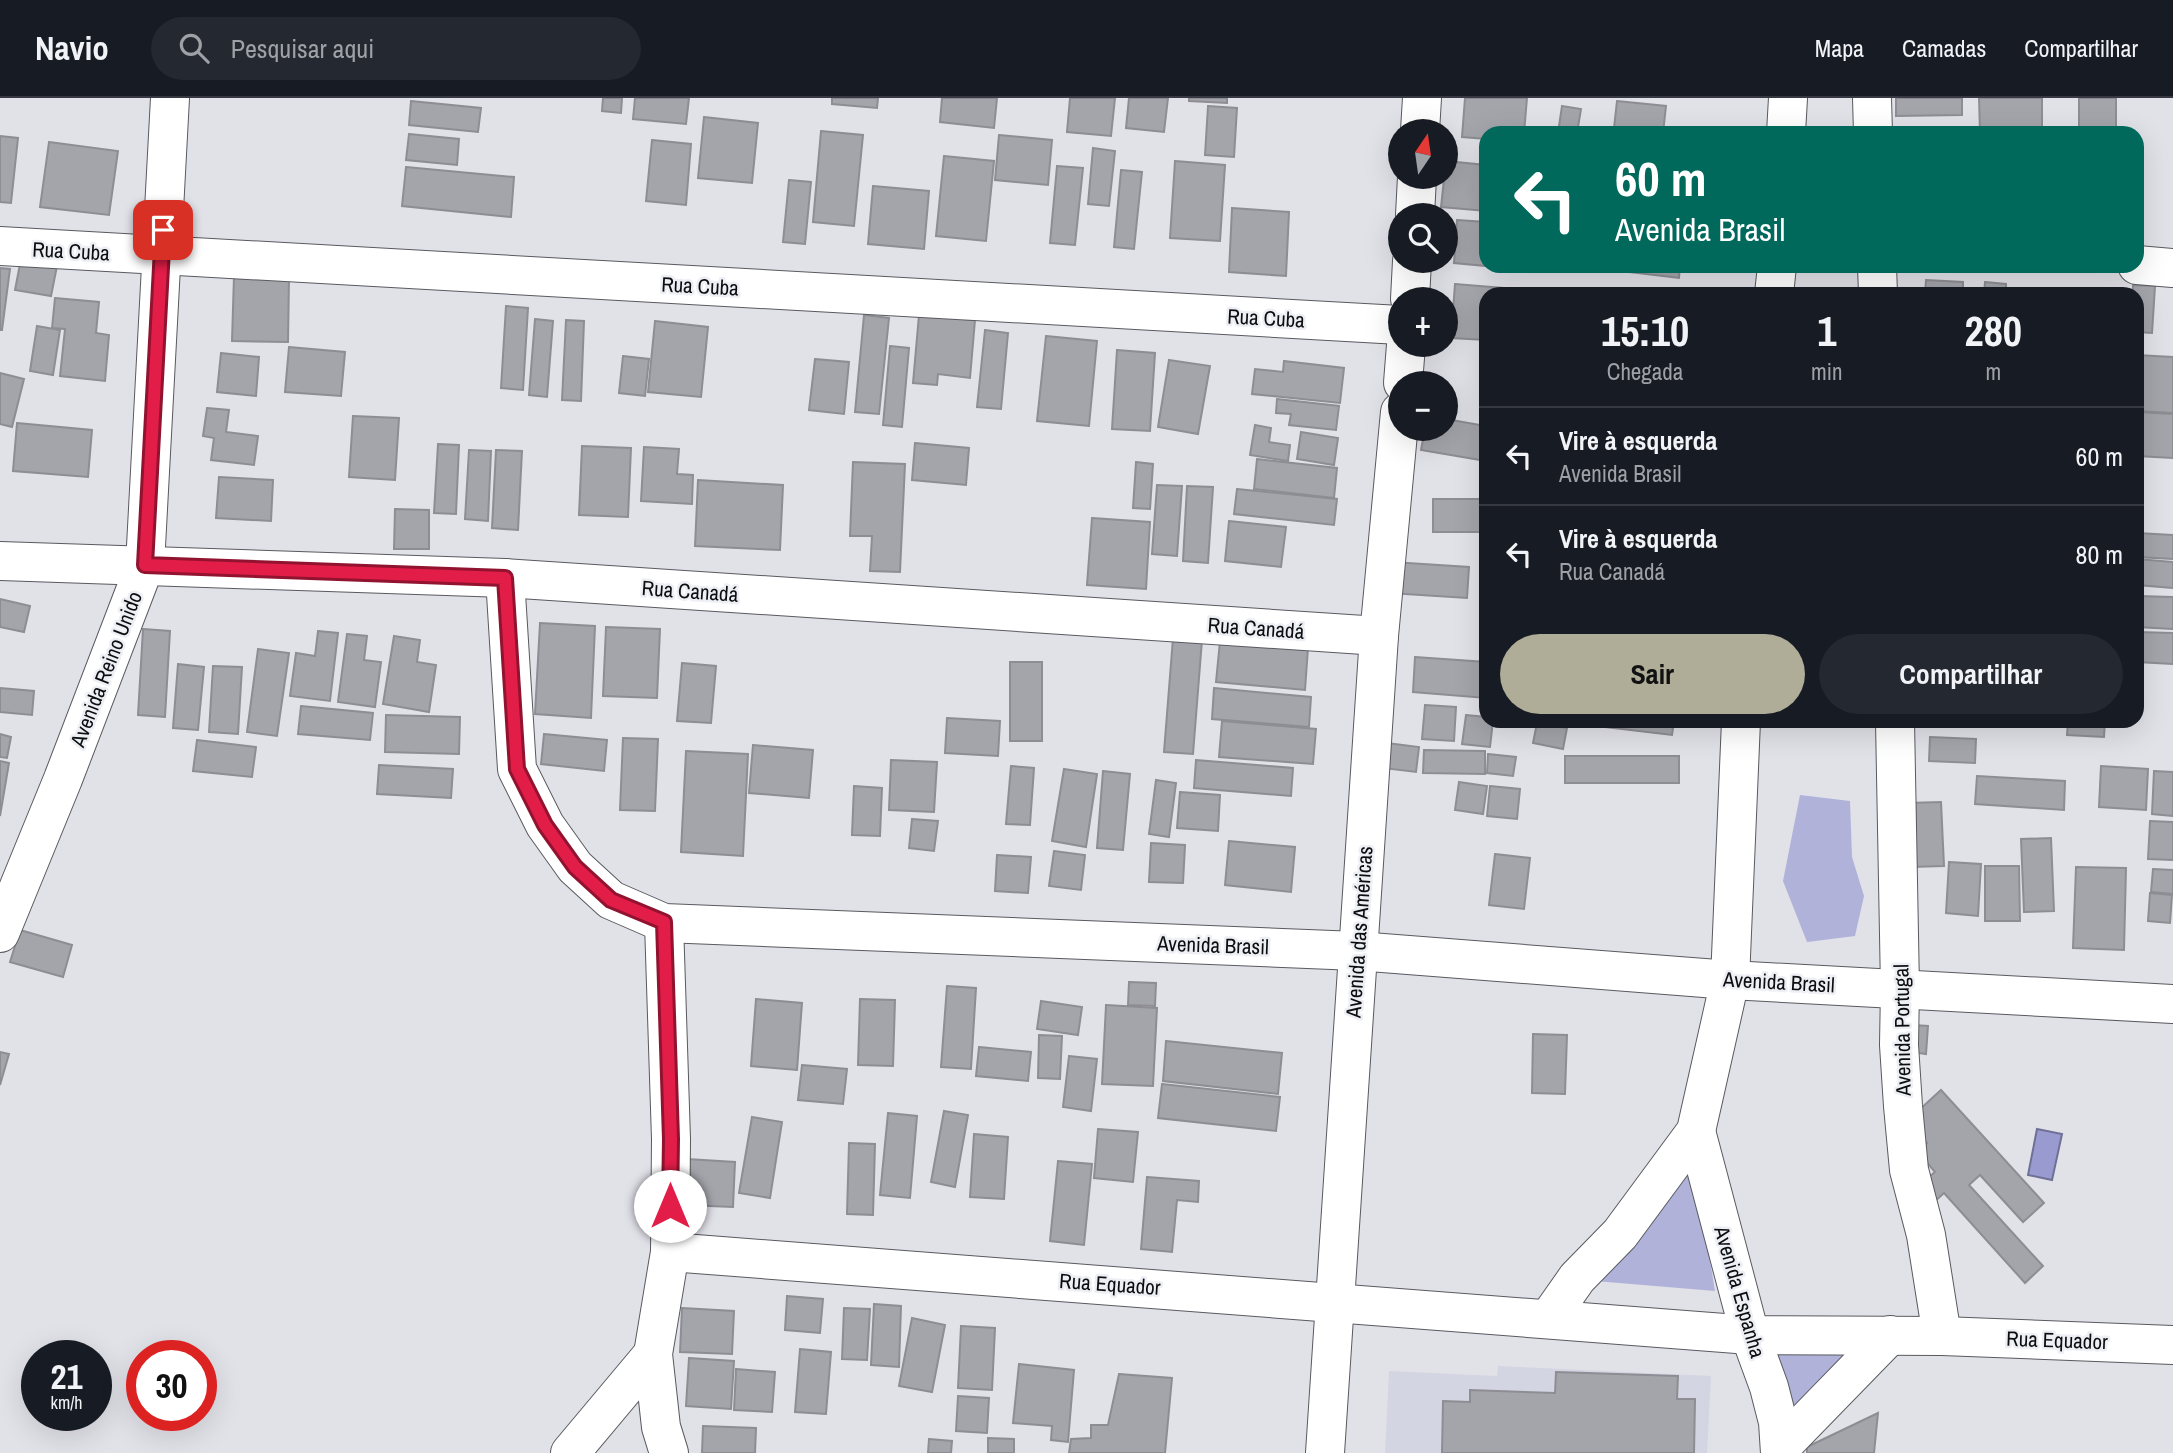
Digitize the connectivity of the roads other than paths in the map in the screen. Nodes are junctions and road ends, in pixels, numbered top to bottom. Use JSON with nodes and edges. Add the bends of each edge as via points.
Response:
{"nodes":[{"id":1,"x":170,"y":98,"type":"edge"},
{"id":2,"x":1422,"y":98,"type":"edge"},
{"id":3,"x":1788,"y":98,"type":"edge"},
{"id":4,"x":1872,"y":98,"type":"edge"},
{"id":5,"x":1421,"y":119,"type":"edge"},
{"id":6,"x":1786,"y":126,"type":"edge"},
{"id":7,"x":1873,"y":126,"type":"edge"},
{"id":8,"x":0,"y":246,"type":"edge"},
{"id":9,"x":162,"y":256,"type":"junction"},
{"id":10,"x":2144,"y":266,"type":"edge"},
{"id":11,"x":2173,"y":268,"type":"edge"},
{"id":12,"x":1388,"y":324,"type":"edge"},
{"id":13,"x":1397,"y":441,"type":"edge"},
{"id":14,"x":0,"y":561,"type":"edge"},
{"id":15,"x":145,"y":565,"type":"junction"},
{"id":16,"x":505,"y":578,"type":"junction"},
{"id":17,"x":1379,"y":636,"type":"junction"},
{"id":18,"x":1741,"y":728,"type":"edge"},
{"id":19,"x":1895,"y":728,"type":"edge"},
{"id":20,"x":664,"y":922,"type":"junction"},
{"id":21,"x":0,"y":933,"type":"edge"},
{"id":22,"x":1357,"y":951,"type":"junction"},
{"id":23,"x":1730,"y":980,"type":"junction"},
{"id":24,"x":1900,"y":988,"type":"junction"},
{"id":25,"x":2173,"y":1004,"type":"edge"},
{"id":26,"x":1696,"y":1131,"type":"junction"},
{"id":27,"x":670,"y":1252,"type":"junction"},
{"id":28,"x":1334,"y":1301,"type":"junction"},
{"id":29,"x":1549,"y":1318,"type":"junction"},
{"id":30,"x":1750,"y":1335,"type":"junction"},
{"id":31,"x":1890,"y":1335,"type":"junction"},
{"id":32,"x":1942,"y":1336,"type":"junction"},
{"id":33,"x":2173,"y":1345,"type":"edge"},
{"id":34,"x":653,"y":1354,"type":"junction"},
{"id":35,"x":1780,"y":1450,"type":"edge"},
{"id":36,"x":570,"y":1453,"type":"edge"},
{"id":37,"x":669,"y":1453,"type":"edge"},
{"id":38,"x":1325,"y":1453,"type":"edge"}],
"edges":[{"from":1,"to":9,"type":"street","name":"Avenida Reino Unido"},
{"from":2,"to":5,"type":"street"},
{"from":3,"to":6,"type":"street"},
{"from":4,"to":7,"type":"street"},
{"from":8,"to":9,"type":"street","name":"Rua Cuba"},
{"from":9,"to":12,"type":"street","name":"Rua Cuba"},
{"from":9,"to":15,"type":"street","name":"Avenida Reino Unido"},
{"from":10,"to":11,"type":"street"},
{"from":13,"to":17,"type":"street","name":"Avenida das Américas"},
{"from":14,"to":15,"type":"street","name":"Rua Canadá"},
{"from":15,"to":16,"type":"street","name":"Rua Canadá"},
{"from":15,"to":21,"type":"street","name":"Avenida Reino Unido"},
{"from":16,"to":17,"type":"street","name":"Rua Canadá"},
{"from":16,"to":20,"type":"street","name":"Avenida Brasil","via":[[517,769],[545,825],[575,867],[611,900]]},
{"from":17,"to":22,"type":"street","name":"Avenida das Américas"},
{"from":18,"to":23,"type":"street"},
{"from":19,"to":24,"type":"street","name":"Avenida Portugal"},
{"from":20,"to":22,"type":"street","name":"Avenida Brasil"},
{"from":20,"to":27,"type":"street"},
{"from":22,"to":23,"type":"street","name":"Avenida Brasil"},
{"from":22,"to":28,"type":"street","name":"Avenida das Américas"},
{"from":23,"to":24,"type":"street","name":"Avenida Brasil"},
{"from":23,"to":26,"type":"street"},
{"from":24,"to":25,"type":"street","name":"Avenida Brasil"},
{"from":24,"to":32,"type":"street","name":"Avenida Portugal","via":[[1899,1045],[1909,1170],[1926,1236]]},
{"from":26,"to":29,"type":"street","via":[[1620,1234],[1577,1278]]},
{"from":26,"to":30,"type":"street","name":"Avenida Espanha"},
{"from":27,"to":28,"type":"street","name":"Rua Equador"},
{"from":27,"to":34,"type":"street"},
{"from":28,"to":29,"type":"street","name":"Rua Equador"},
{"from":28,"to":38,"type":"street","name":"Avenida das Américas"},
{"from":29,"to":30,"type":"street","name":"Rua Equador"},
{"from":30,"to":31,"type":"street","name":"Rua Equador"},
{"from":30,"to":35,"type":"street","name":"Avenida Espanha","via":[[1779,1422]]},
{"from":31,"to":32,"type":"street","name":"Rua Equador"},
{"from":31,"to":35,"type":"street"},
{"from":32,"to":33,"type":"street","name":"Rua Equador"},
{"from":34,"to":36,"type":"street"},
{"from":34,"to":37,"type":"street","via":[[661,1427]]}]}
